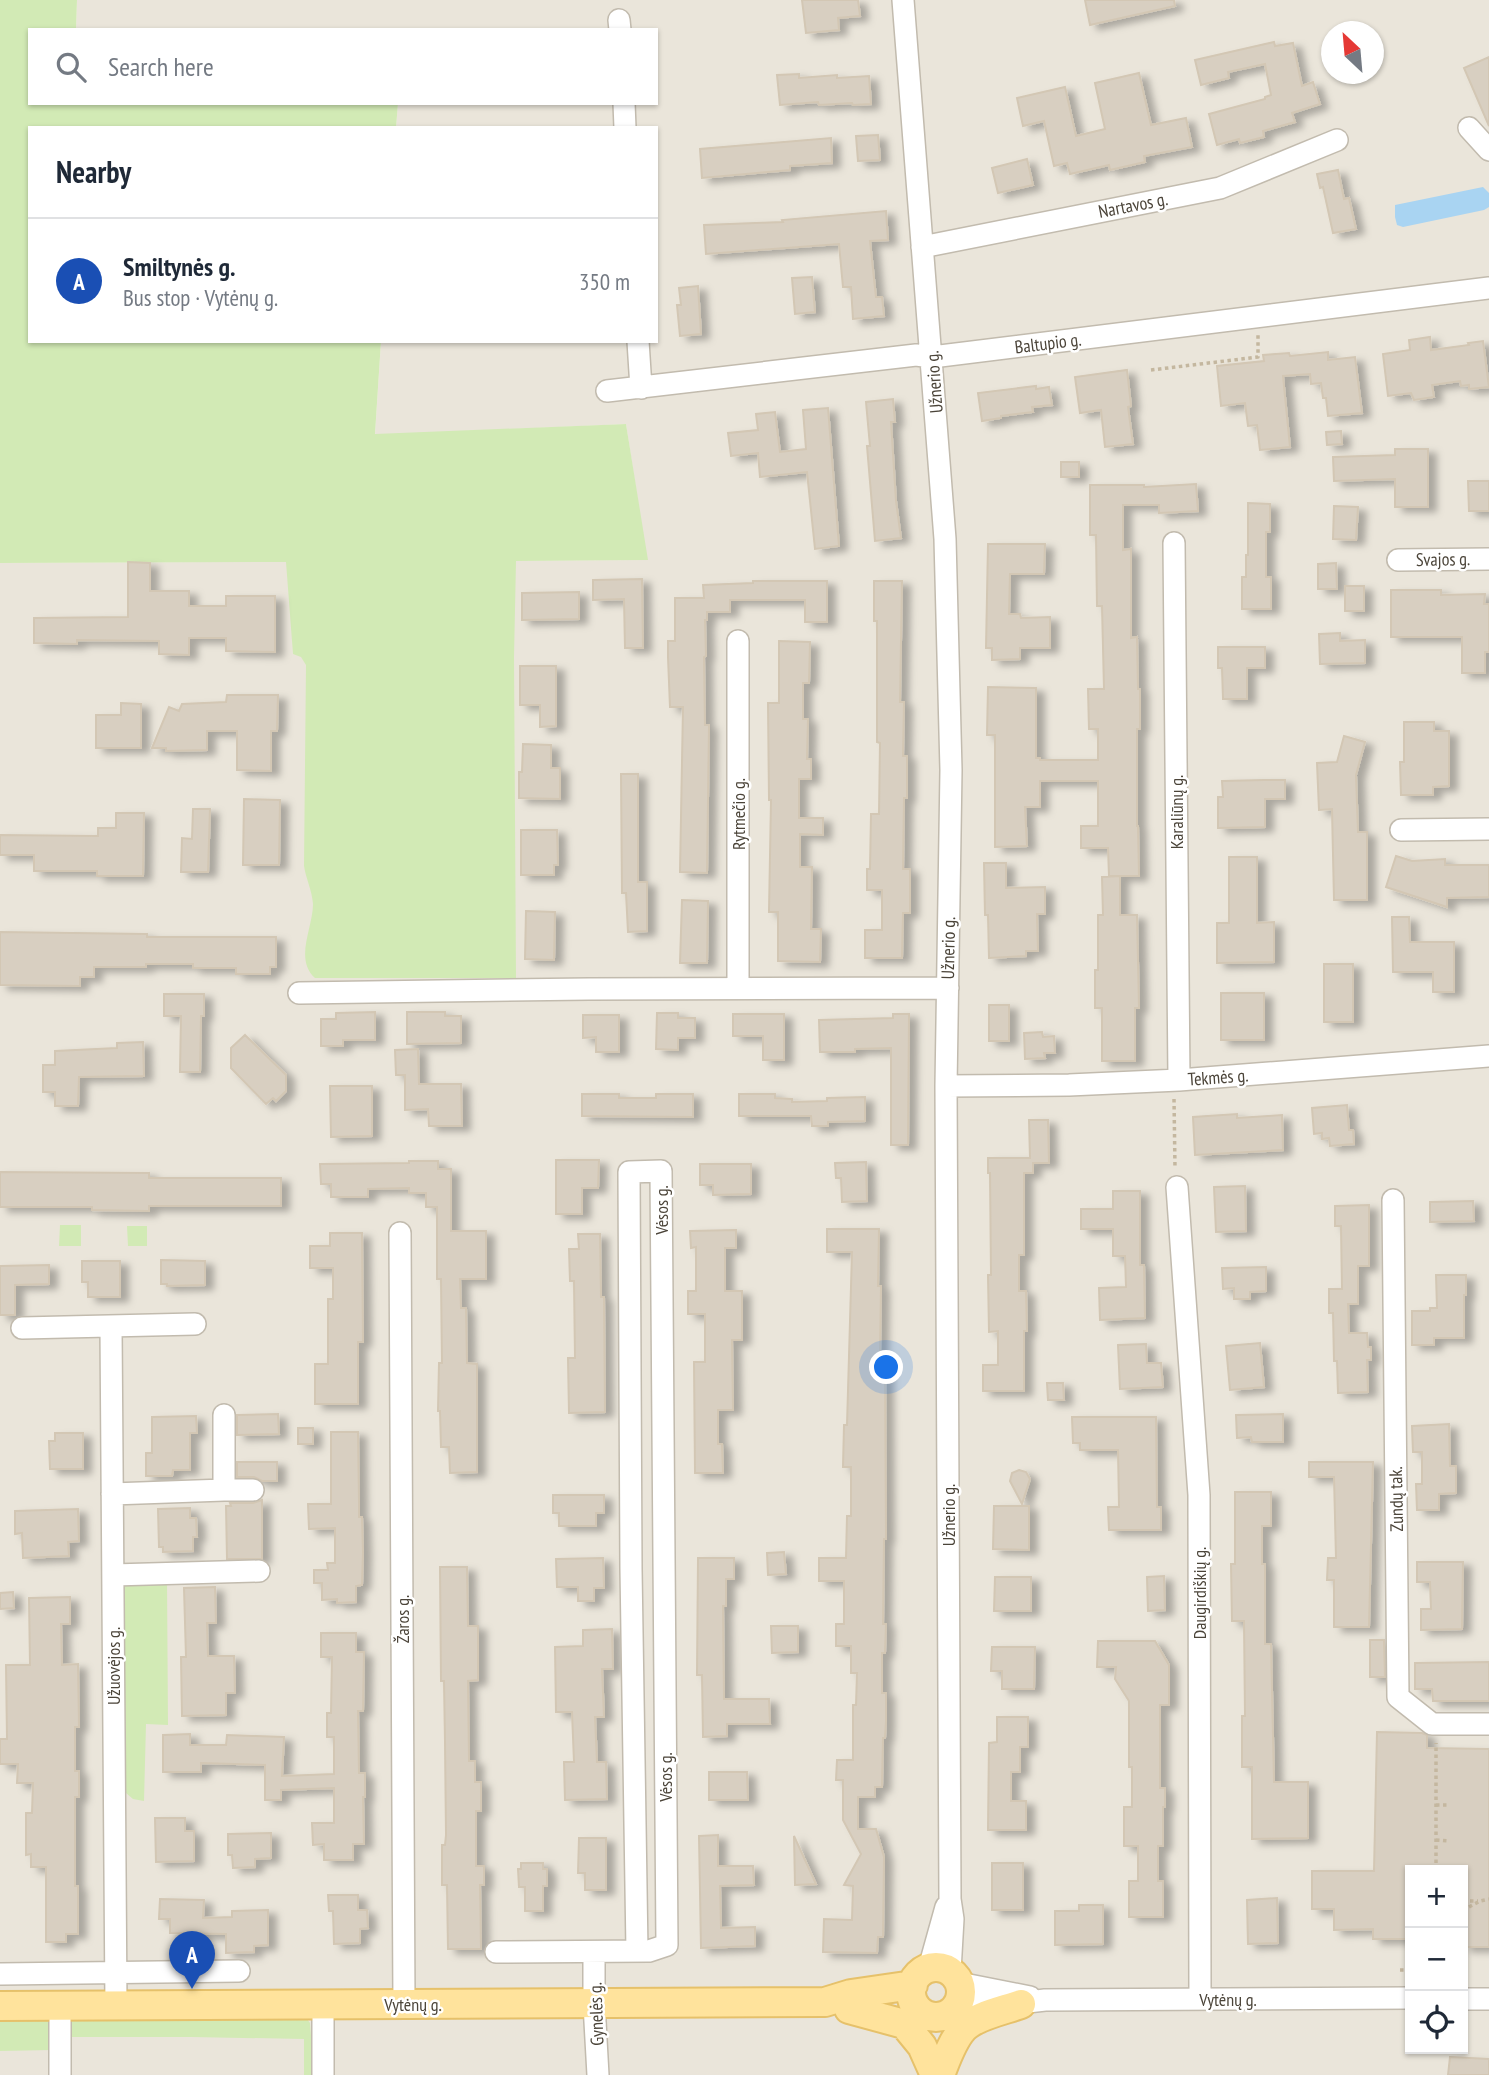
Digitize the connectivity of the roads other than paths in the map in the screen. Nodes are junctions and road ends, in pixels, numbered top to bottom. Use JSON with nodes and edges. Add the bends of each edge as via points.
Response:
{"nodes":[{"id":1,"x":903,"y":0,"type":"edge"},
{"id":2,"x":624,"y":105,"type":"edge"},
{"id":3,"x":625,"y":126,"type":"edge"},
{"id":4,"x":1469,"y":128,"type":"dead end"},
{"id":5,"x":1337,"y":140,"type":"dead end"},
{"id":6,"x":1489,"y":150,"type":"edge"},
{"id":7,"x":922,"y":247,"type":"junction"},
{"id":8,"x":1489,"y":289,"type":"edge"},
{"id":9,"x":638,"y":343,"type":"edge"},
{"id":10,"x":932,"y":357,"type":"junction"},
{"id":11,"x":641,"y":388,"type":"junction"},
{"id":12,"x":607,"y":391,"type":"dead end"},
{"id":13,"x":1174,"y":543,"type":"dead end"},
{"id":14,"x":1489,"y":559,"type":"edge"},
{"id":15,"x":1398,"y":560,"type":"dead end"},
{"id":16,"x":738,"y":641,"type":"dead end"},
{"id":17,"x":1489,"y":829,"type":"edge"},
{"id":18,"x":1401,"y":830,"type":"dead end"},
{"id":19,"x":738,"y":988,"type":"junction"},
{"id":20,"x":947,"y":988,"type":"junction"},
{"id":21,"x":299,"y":993,"type":"dead end"},
{"id":22,"x":1489,"y":1056,"type":"edge"},
{"id":23,"x":1176,"y":1081,"type":"junction"},
{"id":24,"x":946,"y":1086,"type":"junction"},
{"id":25,"x":1177,"y":1187,"type":"road end"},
{"id":26,"x":1393,"y":1200,"type":"dead end"},
{"id":27,"x":400,"y":1233,"type":"dead end"},
{"id":28,"x":195,"y":1324,"type":"dead end"},
{"id":29,"x":111,"y":1327,"type":"junction"},
{"id":30,"x":22,"y":1328,"type":"dead end"},
{"id":31,"x":224,"y":1415,"type":"dead end"},
{"id":32,"x":224,"y":1490,"type":"junction"},
{"id":33,"x":253,"y":1490,"type":"dead end"},
{"id":34,"x":113,"y":1494,"type":"junction"},
{"id":35,"x":631,"y":1569,"type":"junction"},
{"id":36,"x":664,"y":1569,"type":"junction"},
{"id":37,"x":259,"y":1571,"type":"dead end"},
{"id":38,"x":113,"y":1575,"type":"junction"},
{"id":39,"x":1489,"y":1724,"type":"edge"},
{"id":40,"x":638,"y":1951,"type":"junction"},
{"id":41,"x":496,"y":1952,"type":"dead end"},
{"id":42,"x":594,"y":1952,"type":"junction"},
{"id":43,"x":239,"y":1971,"type":"dead end"},
{"id":44,"x":1,"y":1974,"type":"edge"},
{"id":45,"x":115,"y":1974,"type":"junction"},
{"id":46,"x":937,"y":1990,"type":"junction"},
{"id":47,"x":1405,"y":1998,"type":"edge"},
{"id":48,"x":1200,"y":1999,"type":"junction"},
{"id":49,"x":1468,"y":1999,"type":"edge"},
{"id":50,"x":1489,"y":1999,"type":"edge"},
{"id":51,"x":1033,"y":2002,"type":"junction"},
{"id":52,"x":404,"y":2004,"type":"junction"},
{"id":53,"x":594,"y":2004,"type":"junction"},
{"id":54,"x":323,"y":2005,"type":"junction"},
{"id":55,"x":0,"y":2006,"type":"edge"},
{"id":56,"x":60,"y":2006,"type":"junction"},
{"id":57,"x":116,"y":2006,"type":"junction"},
{"id":58,"x":837,"y":2006,"type":"junction"},
{"id":59,"x":60,"y":2075,"type":"edge"},
{"id":60,"x":323,"y":2075,"type":"edge"},
{"id":61,"x":598,"y":2075,"type":"edge"},
{"id":62,"x":937,"y":2075,"type":"edge"}],
"edges":[{"from":1,"to":7,"type":"street","name":"Užnerio g."},
{"from":2,"to":3,"type":"street"},
{"from":4,"to":6,"type":"street"},
{"from":5,"to":7,"type":"street","name":"Nartavos g.","via":[[1220,188]]},
{"from":7,"to":10,"type":"street","name":"Užnerio g."},
{"from":8,"to":10,"type":"street","name":"Baltupio g."},
{"from":9,"to":11,"type":"street"},
{"from":10,"to":11,"type":"street","name":"Baltupio g.","via":[[916,355]]},
{"from":10,"to":20,"type":"street","name":"Užnerio g.","via":[[947,594],[951,770]]},
{"from":11,"to":12,"type":"street","name":"Baltupio g."},
{"from":13,"to":23,"type":"street","name":"Karaliūnų g."},
{"from":14,"to":15,"type":"street","name":"Svajos g."},
{"from":16,"to":19,"type":"street","name":"Rytmečio g."},
{"from":17,"to":18,"type":"street"},
{"from":19,"to":20,"type":"street"},
{"from":19,"to":21,"type":"street"},
{"from":20,"to":24,"type":"street","name":"Užnerio g."},
{"from":22,"to":23,"type":"street","name":"Tekmės g."},
{"from":23,"to":24,"type":"street","name":"Tekmės g."},
{"from":24,"to":46,"type":"street","name":"Užnerio g.","via":[[953,1919]]},
{"from":25,"to":48,"type":"street","name":"Daugirdiškių g.","via":[[1199,1495]]},
{"from":26,"to":39,"type":"street","name":"Zundų tak.","via":[[1398,1697],[1433,1724]]},
{"from":27,"to":52,"type":"street","name":"Žaros g."},
{"from":28,"to":29,"type":"street"},
{"from":29,"to":30,"type":"street"},
{"from":29,"to":34,"type":"street","name":"Užuovėjos g."},
{"from":31,"to":32,"type":"street"},
{"from":32,"to":33,"type":"street"},
{"from":32,"to":34,"type":"street"},
{"from":34,"to":38,"type":"street","name":"Užuovėjos g."},
{"from":35,"to":36,"type":"street"},
{"from":35,"to":36,"type":"street","name":"Vėsos g.","via":[[629,1172],[661,1171]]},
{"from":35,"to":40,"type":"street","name":"Vėsos g."},
{"from":36,"to":40,"type":"street","name":"Vėsos g.","via":[[667,1945]]},
{"from":37,"to":38,"type":"street"},
{"from":38,"to":45,"type":"street","name":"Užuovėjos g."},
{"from":40,"to":42,"type":"street"},
{"from":41,"to":42,"type":"street"},
{"from":42,"to":53,"type":"street","name":"Gynelės g."},
{"from":43,"to":45,"type":"street"},
{"from":44,"to":45,"type":"street"},
{"from":45,"to":57,"type":"street","name":"Užuovėjos g."},
{"from":46,"to":51,"type":"street","name":"Vytėnų g.","via":[[987,2007]]},
{"from":46,"to":58,"type":"main road","name":"Vytėnų g.","via":[[851,1994]]},
{"from":46,"to":62,"type":"main road","name":"Užnerio g."},
{"from":47,"to":48,"type":"street","name":"Vytėnų g."},
{"from":48,"to":51,"type":"street","name":"Vytėnų g."},
{"from":49,"to":50,"type":"street"},
{"from":51,"to":62,"type":"main road","via":[[970,2022]]},
{"from":52,"to":53,"type":"main road","name":"Vytėnų g."},
{"from":52,"to":54,"type":"main road","name":"Vytėnų g."},
{"from":53,"to":58,"type":"main road","name":"Vytėnų g."},
{"from":53,"to":61,"type":"street","name":"Gynelės g."},
{"from":54,"to":57,"type":"main road","name":"Vytėnų g."},
{"from":54,"to":60,"type":"street"},
{"from":55,"to":56,"type":"main road","name":"Vytėnų g."},
{"from":56,"to":57,"type":"main road","name":"Vytėnų g."},
{"from":56,"to":59,"type":"street"},
{"from":58,"to":62,"type":"main road","via":[[904,2024]]}]}
